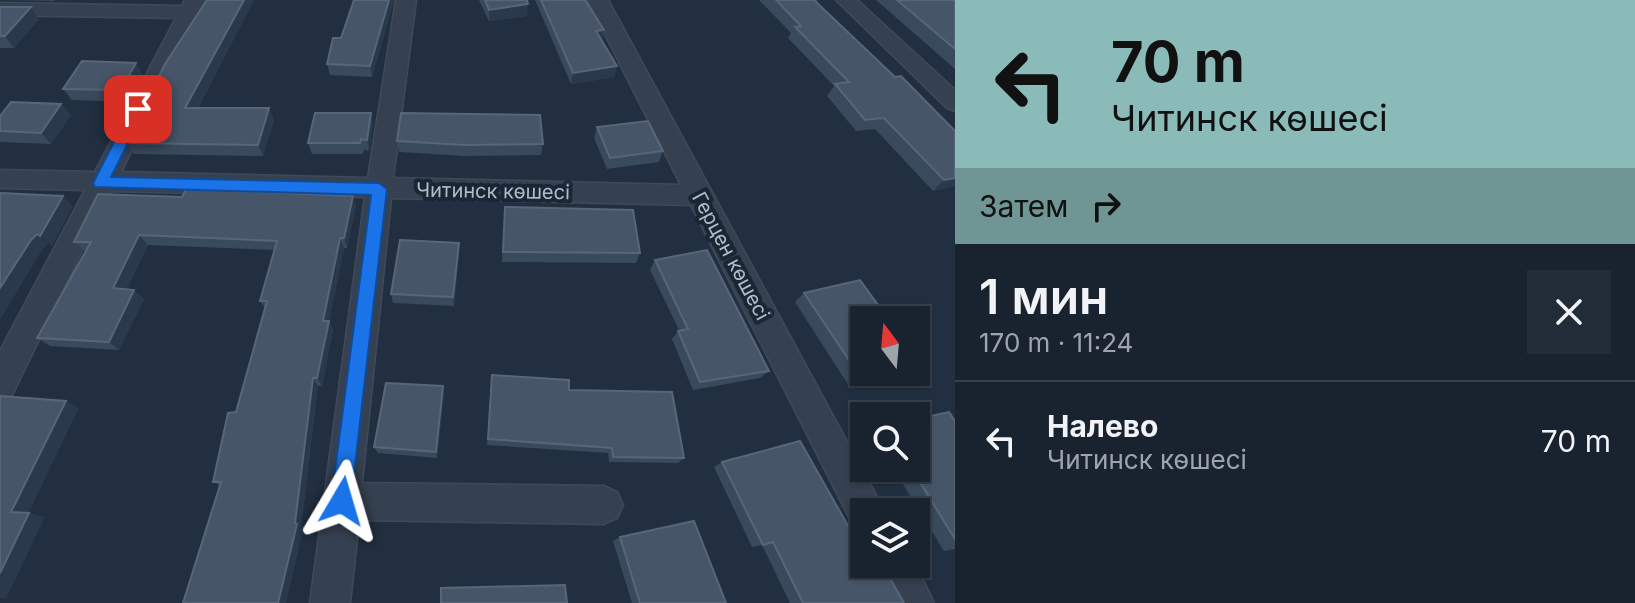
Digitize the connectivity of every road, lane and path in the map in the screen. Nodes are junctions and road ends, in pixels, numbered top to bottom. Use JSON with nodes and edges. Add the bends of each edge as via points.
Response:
{"nodes":[{"id":1,"x":406,"y":0,"type":"edge"},
{"id":2,"x":598,"y":0,"type":"edge"},
{"id":3,"x":846,"y":0,"type":"edge"},
{"id":4,"x":192,"y":6,"type":"edge"},
{"id":5,"x":0,"y":9,"type":"edge"},
{"id":6,"x":955,"y":103,"type":"edge"},
{"id":7,"x":0,"y":179,"type":"edge"},
{"id":8,"x":101,"y":183,"type":"junction"},
{"id":9,"x":379,"y":189,"type":"junction"},
{"id":10,"x":699,"y":195,"type":"junction"},
{"id":11,"x":0,"y":384,"type":"edge"},
{"id":12,"x":859,"y":498,"type":"edge"},
{"id":13,"x":342,"y":501,"type":"junction"},
{"id":14,"x":604,"y":505,"type":"dead end"},
{"id":15,"x":901,"y":578,"type":"edge"},
{"id":16,"x":330,"y":603,"type":"edge"},
{"id":17,"x":914,"y":603,"type":"edge"}],
"edges":[{"from":1,"to":9,"type":"street"},
{"from":2,"to":10,"type":"street","name":"Герцен көшесі"},
{"from":3,"to":6,"type":"street"},
{"from":4,"to":5,"type":"street"},
{"from":4,"to":8,"type":"street"},
{"from":7,"to":8,"type":"street","name":"Читинск көшесі"},
{"from":8,"to":9,"type":"street","name":"Читинск көшесі"},
{"from":8,"to":11,"type":"street"},
{"from":9,"to":10,"type":"street","name":"Читинск көшесі"},
{"from":9,"to":13,"type":"street"},
{"from":10,"to":12,"type":"street","name":"Герцен көшесі"},
{"from":13,"to":14,"type":"street"},
{"from":13,"to":16,"type":"street"},
{"from":15,"to":17,"type":"street"}]}
